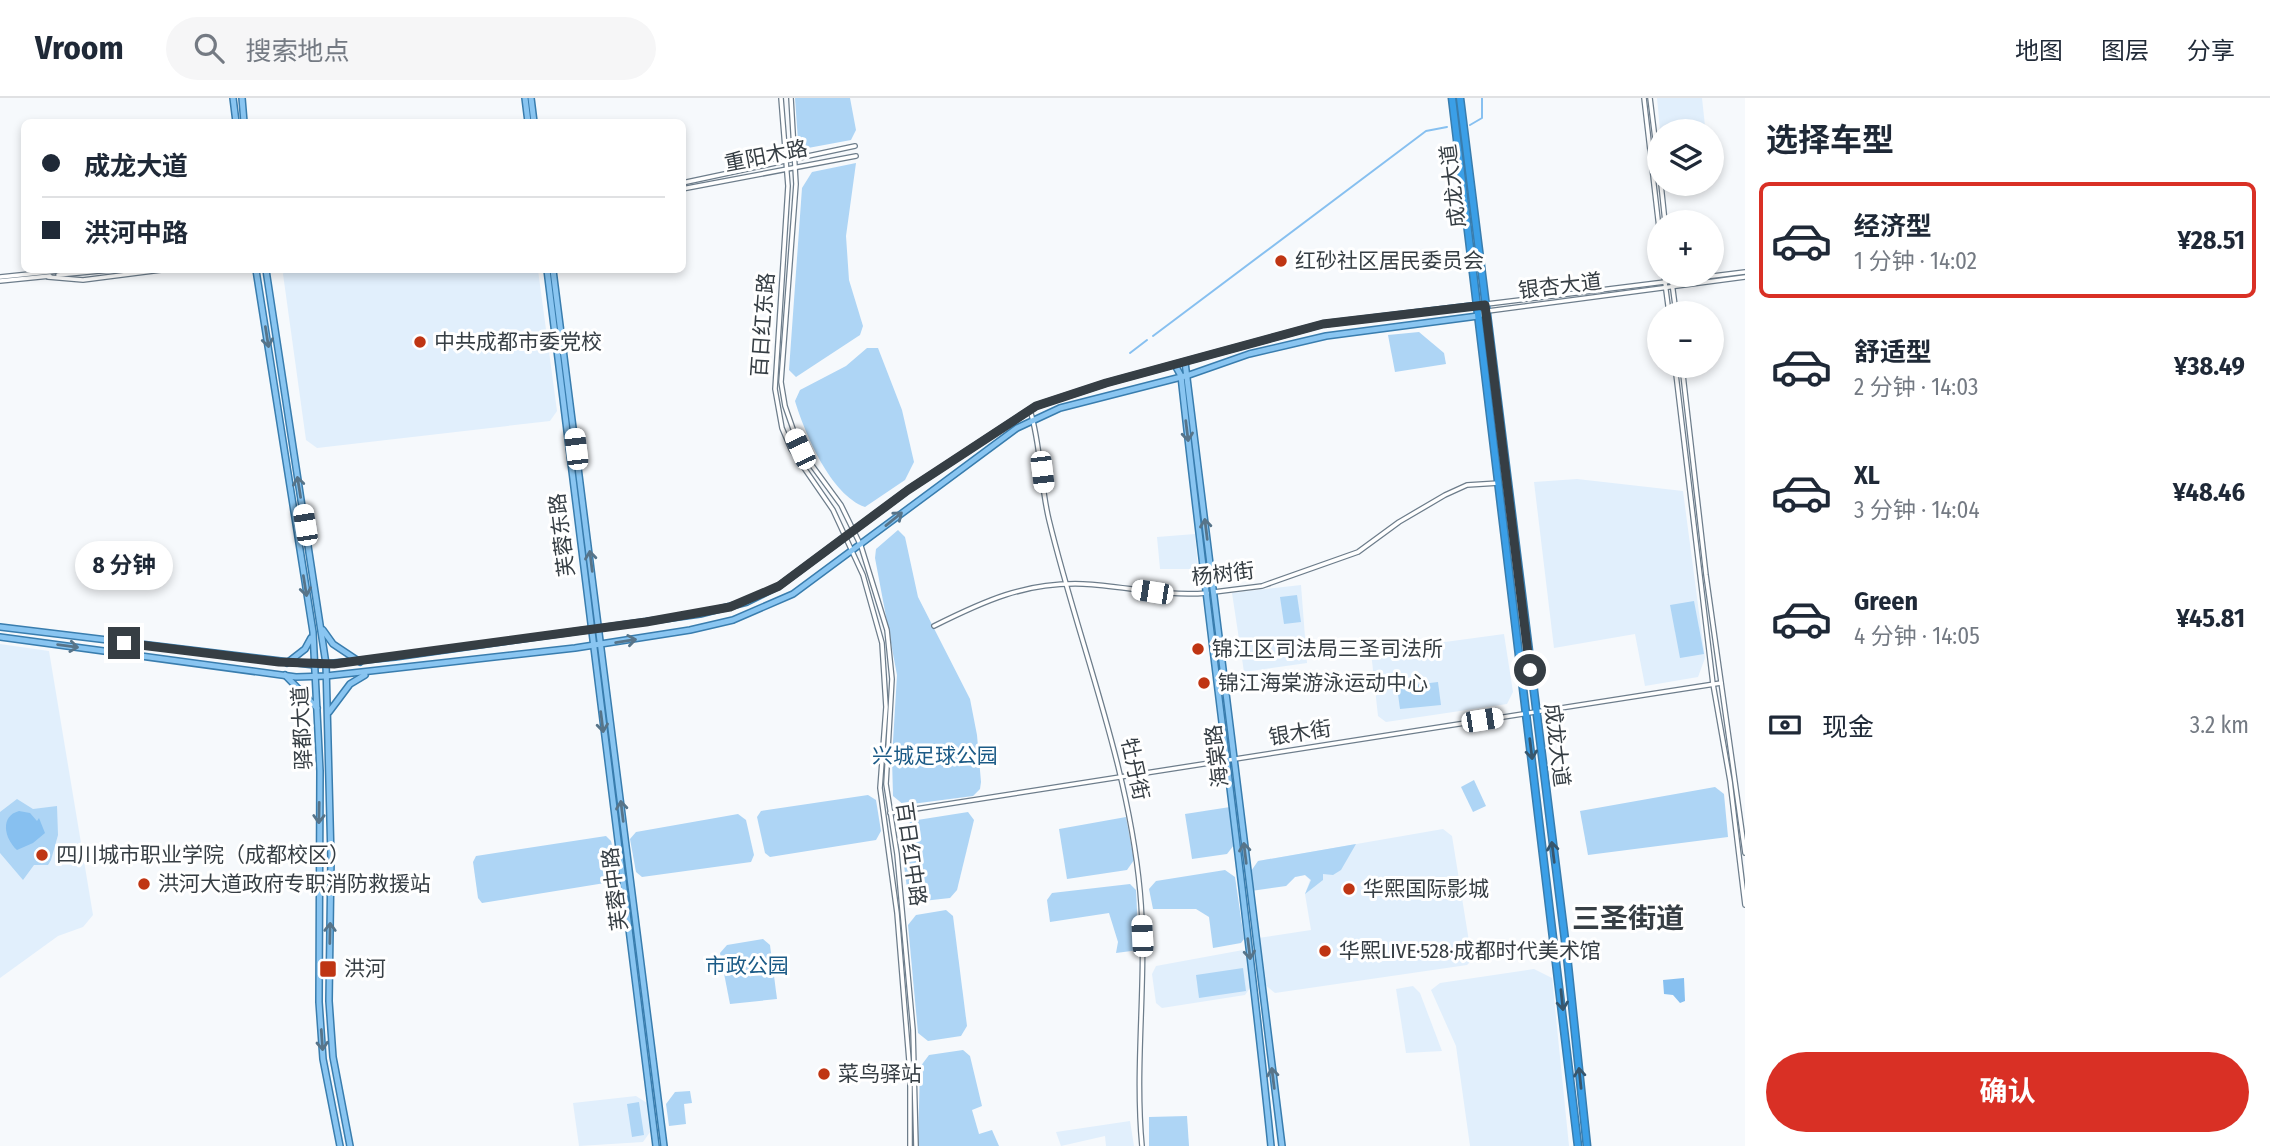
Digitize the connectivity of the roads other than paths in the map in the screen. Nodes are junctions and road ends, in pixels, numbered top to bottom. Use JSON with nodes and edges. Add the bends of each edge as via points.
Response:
{"nodes":[{"id":1,"x":233,"y":98,"type":"edge"},
{"id":2,"x":242,"y":98,"type":"edge"},
{"id":3,"x":525,"y":98,"type":"edge"},
{"id":4,"x":531,"y":98,"type":"edge"},
{"id":5,"x":780,"y":98,"type":"edge"},
{"id":6,"x":791,"y":98,"type":"edge"},
{"id":7,"x":1452,"y":98,"type":"edge"},
{"id":8,"x":1460,"y":98,"type":"edge"},
{"id":9,"x":1644,"y":98,"type":"edge"},
{"id":10,"x":1650,"y":98,"type":"edge"},
{"id":11,"x":236,"y":119,"type":"edge"},
{"id":12,"x":244,"y":119,"type":"edge"},
{"id":13,"x":528,"y":119,"type":"edge"},
{"id":14,"x":534,"y":119,"type":"edge"},
{"id":15,"x":1653,"y":119,"type":"edge"},
{"id":16,"x":855,"y":146,"type":"dead end"},
{"id":17,"x":856,"y":156,"type":"dead end"},
{"id":18,"x":796,"y":158,"type":"junction"},
{"id":19,"x":787,"y":159,"type":"junction"},
{"id":20,"x":796,"y":166,"type":"junction"},
{"id":21,"x":787,"y":167,"type":"junction"},
{"id":22,"x":686,"y":182,"type":"edge"},
{"id":23,"x":686,"y":188,"type":"edge"},
{"id":24,"x":1657,"y":210,"type":"edge"},
{"id":25,"x":1745,"y":272,"type":"edge"},
{"id":26,"x":52,"y":273,"type":"edge"},
{"id":27,"x":63,"y":273,"type":"edge"},
{"id":28,"x":138,"y":273,"type":"edge"},
{"id":29,"x":256,"y":273,"type":"edge"},
{"id":30,"x":266,"y":273,"type":"edge"},
{"id":31,"x":547,"y":273,"type":"edge"},
{"id":32,"x":553,"y":273,"type":"edge"},
{"id":33,"x":47,"y":274,"type":"junction"},
{"id":34,"x":1724,"y":275,"type":"edge"},
{"id":35,"x":1745,"y":277,"type":"edge"},
{"id":36,"x":0,"y":279,"type":"edge"},
{"id":37,"x":1724,"y":280,"type":"edge"},
{"id":38,"x":1647,"y":285,"type":"edge"},
{"id":39,"x":1672,"y":287,"type":"joint"},
{"id":40,"x":1666,"y":288,"type":"junction"},
{"id":41,"x":1668,"y":301,"type":"edge"},
{"id":42,"x":1674,"y":301,"type":"edge"},
{"id":43,"x":1476,"y":306,"type":"junction"},
{"id":44,"x":1485,"y":308,"type":"junction"},
{"id":45,"x":1478,"y":316,"type":"junction"},
{"id":46,"x":1185,"y":362,"type":"junction"},
{"id":47,"x":1175,"y":365,"type":"junction"},
{"id":48,"x":1189,"y":375,"type":"junction"},
{"id":49,"x":1181,"y":376,"type":"junction"},
{"id":50,"x":1676,"y":378,"type":"edge"},
{"id":51,"x":1683,"y":378,"type":"edge"},
{"id":52,"x":1030,"y":409,"type":"junction"},
{"id":53,"x":1033,"y":420,"type":"junction"},
{"id":54,"x":1499,"y":482,"type":"junction"},
{"id":55,"x":854,"y":529,"type":"junction"},
{"id":56,"x":844,"y":537,"type":"junction"},
{"id":57,"x":861,"y":546,"type":"junction"},
{"id":58,"x":852,"y":553,"type":"junction"},
{"id":59,"x":1067,"y":585,"type":"junction"},
{"id":60,"x":1214,"y":592,"type":"junction"},
{"id":61,"x":1206,"y":594,"type":"junction"},
{"id":62,"x":320,"y":626,"type":"junction"},
{"id":63,"x":934,"y":626,"type":"dead end"},
{"id":64,"x":0,"y":627,"type":"edge"},
{"id":65,"x":599,"y":629,"type":"junction"},
{"id":66,"x":590,"y":630,"type":"junction"},
{"id":67,"x":313,"y":632,"type":"junction"},
{"id":68,"x":0,"y":637,"type":"edge"},
{"id":69,"x":601,"y":645,"type":"junction"},
{"id":70,"x":592,"y":646,"type":"junction"},
{"id":71,"x":360,"y":662,"type":"junction"},
{"id":72,"x":286,"y":663,"type":"junction"},
{"id":73,"x":326,"y":664,"type":"junction"},
{"id":74,"x":314,"y":665,"type":"junction"},
{"id":75,"x":366,"y":674,"type":"junction"},
{"id":76,"x":285,"y":675,"type":"junction"},
{"id":77,"x":326,"y":676,"type":"junction"},
{"id":78,"x":315,"y":677,"type":"junction"},
{"id":79,"x":1721,"y":683,"type":"junction"},
{"id":80,"x":1713,"y":684,"type":"junction"},
{"id":81,"x":317,"y":709,"type":"junction"},
{"id":82,"x":1535,"y":712,"type":"junction"},
{"id":83,"x":1526,"y":713,"type":"junction"},
{"id":84,"x":327,"y":715,"type":"junction"},
{"id":85,"x":1234,"y":759,"type":"junction"},
{"id":86,"x":1225,"y":760,"type":"junction"},
{"id":87,"x":1121,"y":777,"type":"junction"},
{"id":88,"x":887,"y":813,"type":"junction"},
{"id":89,"x":1745,"y":853,"type":"edge"},
{"id":90,"x":1745,"y":905,"type":"edge"},
{"id":91,"x":340,"y":1146,"type":"edge"},
{"id":92,"x":350,"y":1146,"type":"edge"},
{"id":93,"x":656,"y":1146,"type":"edge"},
{"id":94,"x":664,"y":1146,"type":"edge"},
{"id":95,"x":910,"y":1146,"type":"edge"},
{"id":96,"x":916,"y":1146,"type":"edge"},
{"id":97,"x":1142,"y":1146,"type":"edge"},
{"id":98,"x":1271,"y":1146,"type":"edge"},
{"id":99,"x":1282,"y":1146,"type":"edge"},
{"id":100,"x":1577,"y":1146,"type":"edge"},
{"id":101,"x":1587,"y":1146,"type":"edge"}],
"edges":[{"from":1,"to":11,"type":"main road"},
{"from":2,"to":12,"type":"main road"},
{"from":3,"to":13,"type":"main road"},
{"from":4,"to":14,"type":"main road"},
{"from":5,"to":19,"type":"street","name":"百日红东路"},
{"from":6,"to":18,"type":"street","name":"百日红东路"},
{"from":7,"to":43,"type":"highway","name":"成龙大道"},
{"from":8,"to":44,"type":"highway","name":"成龙大道"},
{"from":9,"to":24,"type":"street"},
{"from":10,"to":15,"type":"street"},
{"from":16,"to":18,"type":"street","name":"重阳木路"},
{"from":17,"to":20,"type":"street","name":"重阳木路"},
{"from":18,"to":19,"type":"street","name":"重阳木路"},
{"from":18,"to":20,"type":"street","name":"百日红东路"},
{"from":19,"to":21,"type":"street","name":"百日红东路"},
{"from":19,"to":22,"type":"street","name":"重阳木路"},
{"from":20,"to":21,"type":"street","name":"重阳木路"},
{"from":20,"to":55,"type":"street","name":"百日红东路","via":[[782,364],[784,399],[806,459]]},
{"from":21,"to":23,"type":"street","name":"重阳木路"},
{"from":21,"to":56,"type":"street","name":"百日红东路","via":[[775,395],[791,449],[833,510]]},
{"from":25,"to":34,"type":"street","name":"银杏大道"},
{"from":26,"to":33,"type":"street"},
{"from":27,"to":33,"type":"street"},
{"from":28,"to":33,"type":"street","via":[[83,280]]},
{"from":29,"to":67,"type":"main road","name":"驿都大道","one_way":true},
{"from":62,"to":30,"type":"main road","name":"驿都大道","one_way":true},
{"from":31,"to":66,"type":"main road","name":"芙蓉东路"},
{"from":65,"to":32,"type":"main road","name":"芙蓉东路","one_way":true},
{"from":33,"to":36,"type":"street"},
{"from":35,"to":37,"type":"street","name":"银杏大道"},
{"from":38,"to":44,"type":"street","name":"银杏大道"},
{"from":39,"to":40,"type":"street","name":"银杏大道"},
{"from":39,"to":42,"type":"street"},
{"from":40,"to":41,"type":"street"},
{"from":40,"to":44,"type":"street","name":"银杏大道"},
{"from":43,"to":44,"type":"main road","name":"银杏大道"},
{"from":43,"to":45,"type":"highway","name":"成龙大道"},
{"from":43,"to":46,"type":"main road","name":"银杏大道","via":[[1323,324]]},
{"from":44,"to":45,"type":"main road","name":"银杏大道"},
{"from":44,"to":82,"type":"highway","name":"成龙大道"},
{"from":45,"to":48,"type":"main road","name":"银杏大道","via":[[1326,336],[1249,354]]},
{"from":45,"to":54,"type":"highway","name":"成龙大道"},
{"from":46,"to":47,"type":"main road","name":"银杏大道"},
{"from":46,"to":48,"type":"main road","name":"海棠路"},
{"from":47,"to":49,"type":"main road","name":"海棠路"},
{"from":47,"to":52,"type":"main road","name":"银杏大道"},
{"from":48,"to":49,"type":"main road","name":"银杏大道"},
{"from":60,"to":48,"type":"main road","name":"海棠路","one_way":true},
{"from":49,"to":53,"type":"main road","name":"银杏大道","via":[[1111,392]]},
{"from":49,"to":61,"type":"main road","name":"海棠路","one_way":true},
{"from":50,"to":80,"type":"street"},
{"from":51,"to":79,"type":"street"},
{"from":52,"to":53,"type":"street","name":"牡丹街"},
{"from":52,"to":55,"type":"main road","name":"银杏大道"},
{"from":57,"to":53,"type":"main road","name":"银杏大道","one_way":true},
{"from":53,"to":59,"type":"street","name":"牡丹街","via":[[1048,517]]},
{"from":54,"to":60,"type":"street","name":"杨树街","via":[[1466,485],[1445,495],[1358,552],[1262,586]]},
{"from":54,"to":83,"type":"highway","name":"成龙大道"},
{"from":55,"to":56,"type":"main road","name":"银杏大道"},
{"from":55,"to":57,"type":"street","name":"百日红中路"},
{"from":56,"to":58,"type":"street","name":"百日红中路"},
{"from":56,"to":65,"type":"main road","name":"银杏大道","via":[[779,586],[747,602]]},
{"from":57,"to":58,"type":"main road","name":"银杏大道"},
{"from":57,"to":88,"type":"street","name":"百日红中路","via":[[883,611],[890,655]]},
{"from":69,"to":58,"type":"main road","name":"银杏大道","one_way":true,"via":[[712,626],[752,613],[793,594]]},
{"from":58,"to":88,"type":"street","name":"百日红中路","via":[[876,611],[883,643],[886,707],[880,788]]},
{"from":59,"to":61,"type":"street","name":"杨树街"},
{"from":59,"to":63,"type":"street","name":"杨树街","via":[[1002,594]]},
{"from":59,"to":87,"type":"street","name":"牡丹街"},
{"from":60,"to":61,"type":"street","name":"杨树街"},
{"from":60,"to":85,"type":"main road","name":"海棠路"},
{"from":61,"to":86,"type":"main road","name":"海棠路"},
{"from":62,"to":71,"type":"main road","via":[[333,644]]},
{"from":62,"to":73,"type":"main road","name":"驿都大道"},
{"from":64,"to":72,"type":"main road","name":"银杏大道"},
{"from":65,"to":66,"type":"main road","name":"银杏大道"},
{"from":65,"to":69,"type":"main road","name":"芙蓉中路"},
{"from":66,"to":70,"type":"main road","name":"芙蓉中路"},
{"from":66,"to":71,"type":"main road","name":"银杏大道"},
{"from":67,"to":72,"type":"main road","via":[[308,646]]},
{"from":67,"to":74,"type":"main road","name":"驿都大道"},
{"from":68,"to":76,"type":"main road","name":"银杏大道","one_way":true},
{"from":69,"to":70,"type":"main road","name":"银杏大道"},
{"from":94,"to":69,"type":"main road","name":"芙蓉中路","one_way":true},
{"from":70,"to":75,"type":"main road","name":"银杏大道"},
{"from":70,"to":93,"type":"main road","name":"芙蓉中路","one_way":true},
{"from":71,"to":73,"type":"main road","name":"银杏大道"},
{"from":72,"to":74,"type":"main road","name":"银杏大道"},
{"from":73,"to":74,"type":"main road","name":"银杏大道"},
{"from":73,"to":77,"type":"main road","name":"驿都大道"},
{"from":74,"to":78,"type":"main road","name":"驿都大道"},
{"from":75,"to":77,"type":"main road","name":"银杏大道"},
{"from":75,"to":84,"type":"main road","via":[[350,684]]},
{"from":76,"to":78,"type":"main road","name":"银杏大道"},
{"from":76,"to":81,"type":"main road"},
{"from":77,"to":78,"type":"main road","name":"银杏大道"},
{"from":77,"to":84,"type":"main road","name":"驿都大道"},
{"from":78,"to":81,"type":"main road","name":"驿都大道"},
{"from":79,"to":80,"type":"street","name":"银木街"},
{"from":79,"to":89,"type":"street"},
{"from":80,"to":82,"type":"street","name":"银木街"},
{"from":80,"to":90,"type":"street"},
{"from":81,"to":91,"type":"main road","name":"驿都大道","one_way":true,"via":[[319,1002],[323,1059]]},
{"from":82,"to":83,"type":"street","name":"银木街"},
{"from":101,"to":82,"type":"highway","name":"成龙大道","one_way":true},
{"from":83,"to":85,"type":"street","name":"银木街"},
{"from":83,"to":100,"type":"highway","name":"成龙大道","one_way":true},
{"from":92,"to":84,"type":"main road","name":"驿都大道","one_way":true,"via":[[328,1001]]},
{"from":85,"to":86,"type":"street","name":"银木街"},
{"from":99,"to":85,"type":"main road","name":"海棠路","one_way":true},
{"from":86,"to":87,"type":"street","name":"银木街"},
{"from":86,"to":98,"type":"main road","name":"海棠路","one_way":true,"via":[[1260,1023]]},
{"from":87,"to":88,"type":"street","name":"银木街"},
{"from":87,"to":97,"type":"street","name":"牡丹街","via":[[1140,895],[1143,961],[1138,1106]]},
{"from":88,"to":95,"type":"street","name":"百日红中路","via":[[908,1049]]},
{"from":88,"to":96,"type":"street","name":"百日红中路","via":[[897,854],[914,1030]]}]}
